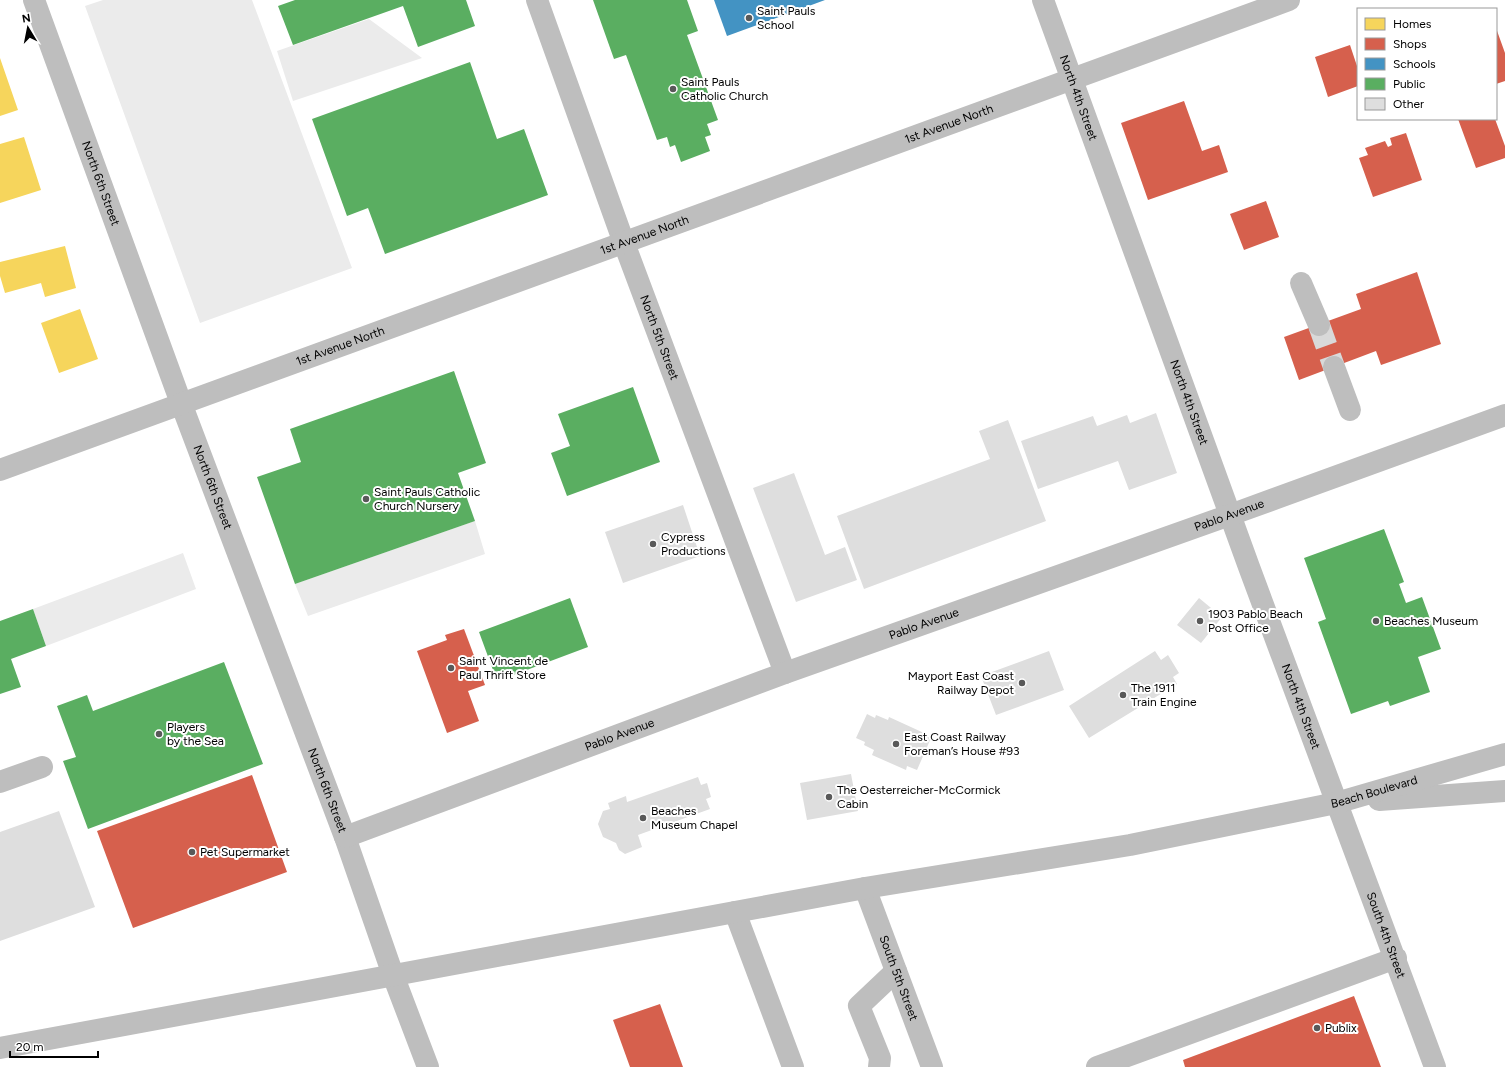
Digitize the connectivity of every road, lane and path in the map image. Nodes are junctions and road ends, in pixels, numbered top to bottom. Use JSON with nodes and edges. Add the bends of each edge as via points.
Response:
{"nodes":[{"id":1,"x":34,"y":0,"type":"edge"},
{"id":2,"x":537,"y":0,"type":"edge"},
{"id":3,"x":1043,"y":0,"type":"edge"},
{"id":4,"x":1289,"y":0,"type":"edge"},
{"id":5,"x":1071,"y":80,"type":"junction"},
{"id":6,"x":624,"y":243,"type":"junction"},
{"id":7,"x":1301,"y":283,"type":"dead end"},
{"id":8,"x":1318,"y":325,"type":"tunnel mouth"},
{"id":9,"x":1334,"y":367,"type":"tunnel mouth"},
{"id":10,"x":181,"y":403,"type":"junction"},
{"id":11,"x":1350,"y":410,"type":"dead end"},
{"id":12,"x":1505,"y":415,"type":"edge"},
{"id":13,"x":0,"y":470,"type":"edge"},
{"id":14,"x":1230,"y":515,"type":"junction"},
{"id":15,"x":785,"y":673,"type":"junction"},
{"id":16,"x":1505,"y":754,"type":"edge"},
{"id":17,"x":42,"y":767,"type":"dead end"},
{"id":18,"x":0,"y":782,"type":"edge"},
{"id":19,"x":1505,"y":791,"type":"edge"},
{"id":20,"x":1336,"y":803,"type":"junction"},
{"id":21,"x":345,"y":837,"type":"junction"},
{"id":22,"x":865,"y":888,"type":"junction"},
{"id":23,"x":735,"y":912,"type":"junction"},
{"id":24,"x":1396,"y":958,"type":"junction"},
{"id":25,"x":896,"y":971,"type":"junction"},
{"id":26,"x":393,"y":975,"type":"junction"},
{"id":27,"x":0,"y":1048,"type":"edge"},
{"id":28,"x":428,"y":1067,"type":"edge"},
{"id":29,"x":793,"y":1067,"type":"edge"},
{"id":30,"x":879,"y":1067,"type":"edge"},
{"id":31,"x":932,"y":1067,"type":"edge"},
{"id":32,"x":1097,"y":1067,"type":"edge"},
{"id":33,"x":1435,"y":1067,"type":"edge"}],
"edges":[{"from":1,"to":10,"type":"main road","name":"North 6th Street"},
{"from":2,"to":6,"type":"main road","name":"North 5th Street"},
{"from":3,"to":5,"type":"main road","name":"North 4th Street"},
{"from":4,"to":5,"type":"main road","name":"1st Avenue North"},
{"from":5,"to":6,"type":"main road","name":"1st Avenue North"},
{"from":5,"to":14,"type":"main road","name":"North 4th Street"},
{"from":6,"to":10,"type":"main road","name":"1st Avenue North"},
{"from":6,"to":15,"type":"main road","name":"North 5th Street"},
{"from":7,"to":8,"type":"main road"},
{"from":9,"to":11,"type":"main road"},
{"from":10,"to":13,"type":"main road","name":"1st Avenue North"},
{"from":10,"to":21,"type":"main road","name":"North 6th Street"},
{"from":12,"to":14,"type":"main road","name":"Pablo Avenue"},
{"from":14,"to":15,"type":"main road","name":"Pablo Avenue"},
{"from":14,"to":20,"type":"main road","name":"North 4th Street"},
{"from":15,"to":21,"type":"main road","name":"Pablo Avenue"},
{"from":16,"to":20,"type":"main road","name":"Beach Boulevard"},
{"from":17,"to":18,"type":"main road"},
{"from":19,"to":20,"type":"main road","name":"Beach Boulevard"},
{"from":20,"to":22,"type":"main road","via":[[1130,845]]},
{"from":20,"to":24,"type":"main road","name":"South 4th Street"},
{"from":21,"to":26,"type":"main road","name":"North 6th Street"},
{"from":22,"to":23,"type":"main road"},
{"from":22,"to":25,"type":"main road","name":"South 5th Street"},
{"from":23,"to":26,"type":"main road"},
{"from":23,"to":29,"type":"main road"},
{"from":24,"to":32,"type":"main road"},
{"from":24,"to":33,"type":"main road","name":"South 4th Street"},
{"from":25,"to":30,"type":"main road","via":[[859,1006],[880,1058]]},
{"from":25,"to":31,"type":"main road","name":"South 5th Street"},
{"from":26,"to":27,"type":"main road"},
{"from":26,"to":28,"type":"main road","name":"North 6th Street"}]}
